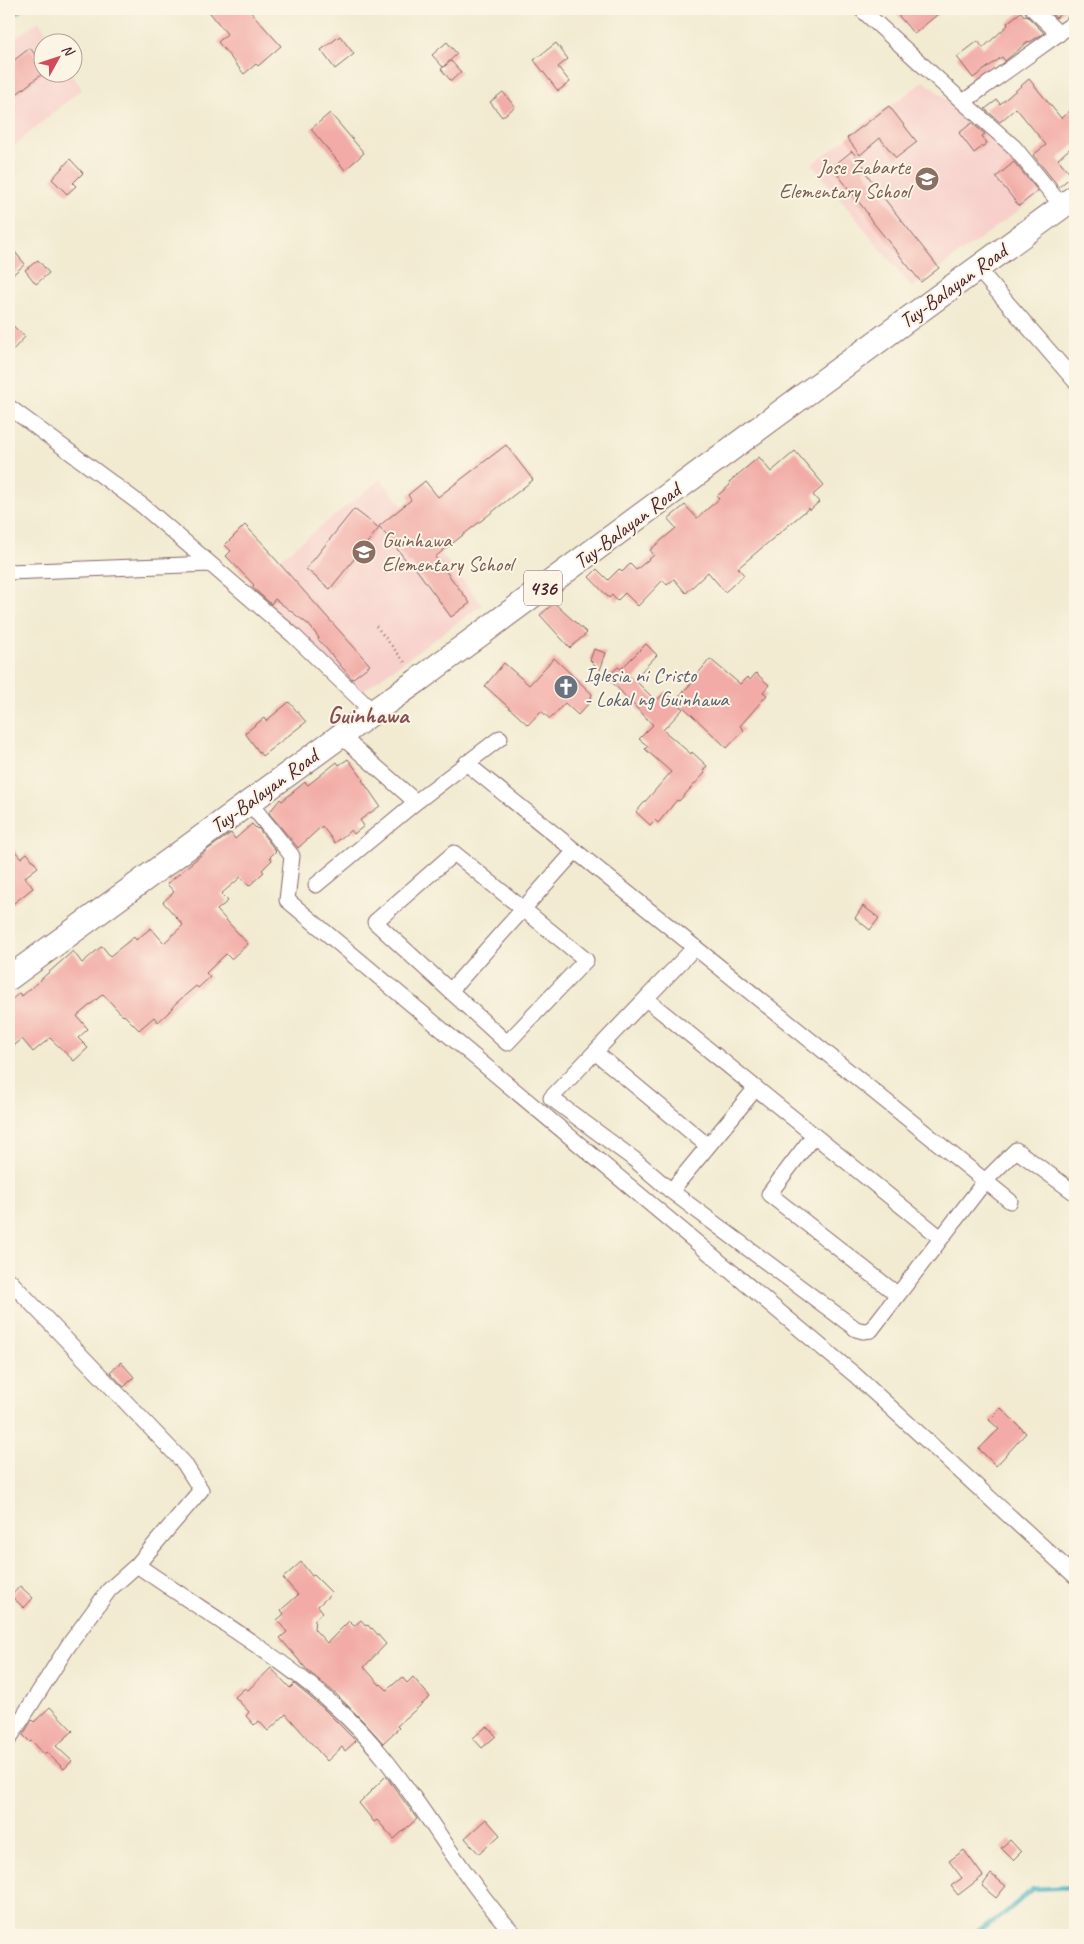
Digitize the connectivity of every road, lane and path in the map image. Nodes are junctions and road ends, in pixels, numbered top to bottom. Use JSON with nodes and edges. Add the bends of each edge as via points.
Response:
{"nodes":[{"id":1,"x":861,"y":9,"type":"edge"},
{"id":2,"x":1033,"y":9,"type":"edge"},
{"id":3,"x":1075,"y":22,"type":"edge"},
{"id":4,"x":1059,"y":34,"type":"junction"},
{"id":5,"x":963,"y":102,"type":"junction"},
{"id":6,"x":1069,"y":202,"type":"edge"},
{"id":7,"x":977,"y":268,"type":"junction"},
{"id":8,"x":1075,"y":381,"type":"edge"},
{"id":9,"x":9,"y":407,"type":"edge"},
{"id":10,"x":210,"y":564,"type":"junction"},
{"id":11,"x":9,"y":572,"type":"edge"},
{"id":12,"x":376,"y":626,"type":"dead end"},
{"id":13,"x":418,"y":682,"type":"junction"},
{"id":14,"x":373,"y":712,"type":"junction"},
{"id":15,"x":340,"y":735,"type":"junction"},
{"id":16,"x":500,"y":738,"type":"dead end"},
{"id":17,"x":466,"y":763,"type":"junction"},
{"id":18,"x":249,"y":802,"type":"junction"},
{"id":19,"x":416,"y":802,"type":"junction"},
{"id":20,"x":575,"y":851,"type":"junction"},
{"id":21,"x":316,"y":884,"type":"dead end"},
{"id":22,"x":523,"y":909,"type":"junction"},
{"id":23,"x":695,"y":948,"type":"junction"},
{"id":24,"x":9,"y":978,"type":"edge"},
{"id":25,"x":450,"y":991,"type":"junction"},
{"id":26,"x":646,"y":998,"type":"junction"},
{"id":27,"x":595,"y":1052,"type":"junction"},
{"id":28,"x":756,"y":1088,"type":"junction"},
{"id":29,"x":814,"y":1135,"type":"junction"},
{"id":30,"x":708,"y":1146,"type":"junction"},
{"id":31,"x":985,"y":1181,"type":"junction"},
{"id":32,"x":672,"y":1191,"type":"junction"},
{"id":33,"x":1075,"y":1194,"type":"edge"},
{"id":34,"x":1010,"y":1201,"type":"dead end"},
{"id":35,"x":941,"y":1238,"type":"junction"},
{"id":36,"x":9,"y":1280,"type":"edge"},
{"id":37,"x":898,"y":1294,"type":"junction"},
{"id":38,"x":137,"y":1564,"type":"junction"},
{"id":39,"x":1075,"y":1576,"type":"edge"},
{"id":40,"x":9,"y":1739,"type":"edge"},
{"id":41,"x":515,"y":1935,"type":"edge"}],
"edges":[{"from":1,"to":5,"type":"street"},
{"from":2,"to":4,"type":"street"},
{"from":3,"to":4,"type":"street"},
{"from":4,"to":5,"type":"street"},
{"from":5,"to":6,"type":"street"},
{"from":6,"to":7,"type":"main road","name":"Tuy-Balayan Road","number":"436"},
{"from":7,"to":8,"type":"street"},
{"from":7,"to":13,"type":"main road","name":"Tuy-Balayan Road","number":"436"},
{"from":9,"to":10,"type":"street","via":[[143,506]]},
{"from":10,"to":11,"type":"street"},
{"from":10,"to":14,"type":"street"},
{"from":12,"to":13,"type":"path"},
{"from":13,"to":14,"type":"main road","name":"Tuy-Balayan Road","number":"436"},
{"from":14,"to":15,"type":"main road","name":"Tuy-Balayan Road","number":"436"},
{"from":15,"to":18,"type":"main road","name":"Tuy-Balayan Road","number":"436"},
{"from":15,"to":19,"type":"street"},
{"from":16,"to":17,"type":"street"},
{"from":17,"to":19,"type":"street"},
{"from":17,"to":20,"type":"street"},
{"from":18,"to":24,"type":"main road","name":"Tuy-Balayan Road","number":"436"},
{"from":18,"to":39,"type":"street","via":[[292,856],[287,900],[855,1375]]},
{"from":19,"to":21,"type":"street"},
{"from":20,"to":22,"type":"street"},
{"from":20,"to":23,"type":"street"},
{"from":22,"to":25,"type":"street"},
{"from":22,"to":25,"type":"street","via":[[586,960],[507,1043]]},
{"from":22,"to":25,"type":"street","via":[[454,853],[375,922]]},
{"from":23,"to":26,"type":"street"},
{"from":23,"to":31,"type":"street"},
{"from":26,"to":27,"type":"street"},
{"from":26,"to":28,"type":"street"},
{"from":27,"to":30,"type":"street"},
{"from":27,"to":32,"type":"street","via":[[551,1098]]},
{"from":28,"to":29,"type":"street"},
{"from":28,"to":30,"type":"street"},
{"from":29,"to":35,"type":"street"},
{"from":29,"to":37,"type":"street","via":[[769,1194]]},
{"from":30,"to":32,"type":"street"},
{"from":31,"to":33,"type":"street","via":[[1016,1150]]},
{"from":31,"to":34,"type":"street"},
{"from":31,"to":35,"type":"street"},
{"from":32,"to":37,"type":"street","via":[[856,1329],[871,1330]]},
{"from":35,"to":37,"type":"street"},
{"from":36,"to":38,"type":"street","via":[[184,1463],[201,1490]]},
{"from":38,"to":40,"type":"street","via":[[109,1590],[68,1646]]},
{"from":38,"to":41,"type":"street","via":[[286,1665],[346,1717],[384,1758],[494,1912]]}]}
